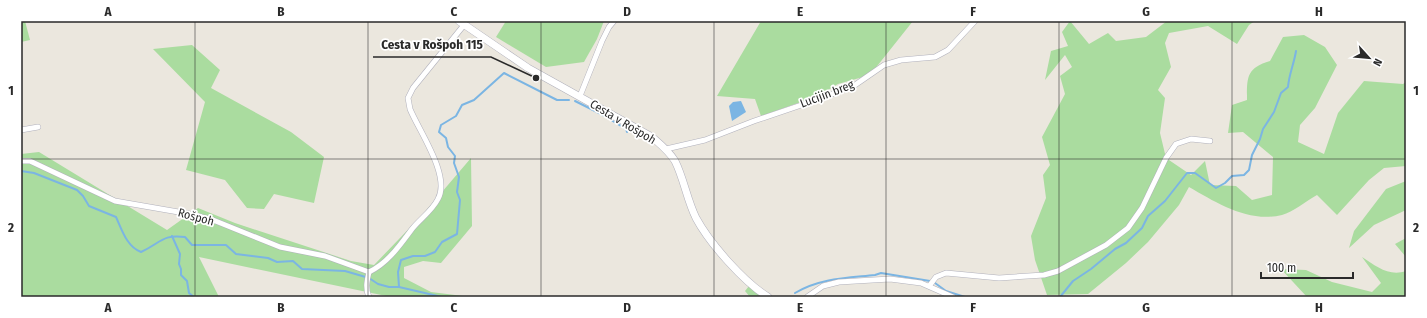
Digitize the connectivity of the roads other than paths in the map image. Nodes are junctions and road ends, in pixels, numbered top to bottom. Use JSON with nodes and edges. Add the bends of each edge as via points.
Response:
{"nodes":[{"id":1,"x":614,"y":21,"type":"edge"},
{"id":2,"x":975,"y":21,"type":"edge"},
{"id":3,"x":462,"y":23,"type":"edge"},
{"id":4,"x":580,"y":96,"type":"junction"},
{"id":5,"x":38,"y":127,"type":"dead end"},
{"id":6,"x":21,"y":130,"type":"edge"},
{"id":7,"x":1210,"y":141,"type":"dead end"},
{"id":8,"x":666,"y":149,"type":"junction"},
{"id":9,"x":21,"y":161,"type":"edge"},
{"id":10,"x":369,"y":274,"type":"junction"},
{"id":11,"x":930,"y":285,"type":"junction"},
{"id":12,"x":369,"y":297,"type":"edge"},
{"id":13,"x":768,"y":297,"type":"edge"},
{"id":14,"x":807,"y":297,"type":"edge"},
{"id":15,"x":953,"y":297,"type":"edge"}],
"edges":[{"from":1,"to":4,"type":"street","via":[[602,41]]},
{"from":2,"to":8,"type":"street","name":"Lucijin breg","via":[[948,50],[935,57],[901,60],[884,65],[855,85],[822,98],[705,140]]},
{"from":3,"to":4,"type":"street","name":"Cesta v Rošpoh","via":[[528,68]]},
{"from":3,"to":10,"type":"street","name":"Cesta v Rošpoh","via":[[412,88],[408,98],[410,109],[439,169],[442,185],[439,199],[390,257]]},
{"from":4,"to":8,"type":"street","name":"Cesta v Rošpoh","via":[[652,137]]},
{"from":5,"to":6,"type":"street"},
{"from":7,"to":11,"type":"street","via":[[1191,139],[1176,144],[1166,158],[1142,208],[1128,228],[1106,246],[1058,271],[1044,275],[999,278],[946,272],[936,277]]},
{"from":8,"to":13,"type":"street","name":"Cesta v Rošpoh","via":[[674,160],[696,218],[732,264],[754,287]]},
{"from":9,"to":10,"type":"street","name":"Rošpoh","via":[[30,161],[115,201],[213,220],[280,247],[325,256]]},
{"from":10,"to":12,"type":"street","via":[[366,282]]},
{"from":11,"to":14,"type":"street","via":[[904,279],[857,280],[823,286]]},
{"from":11,"to":15,"type":"street"}]}
